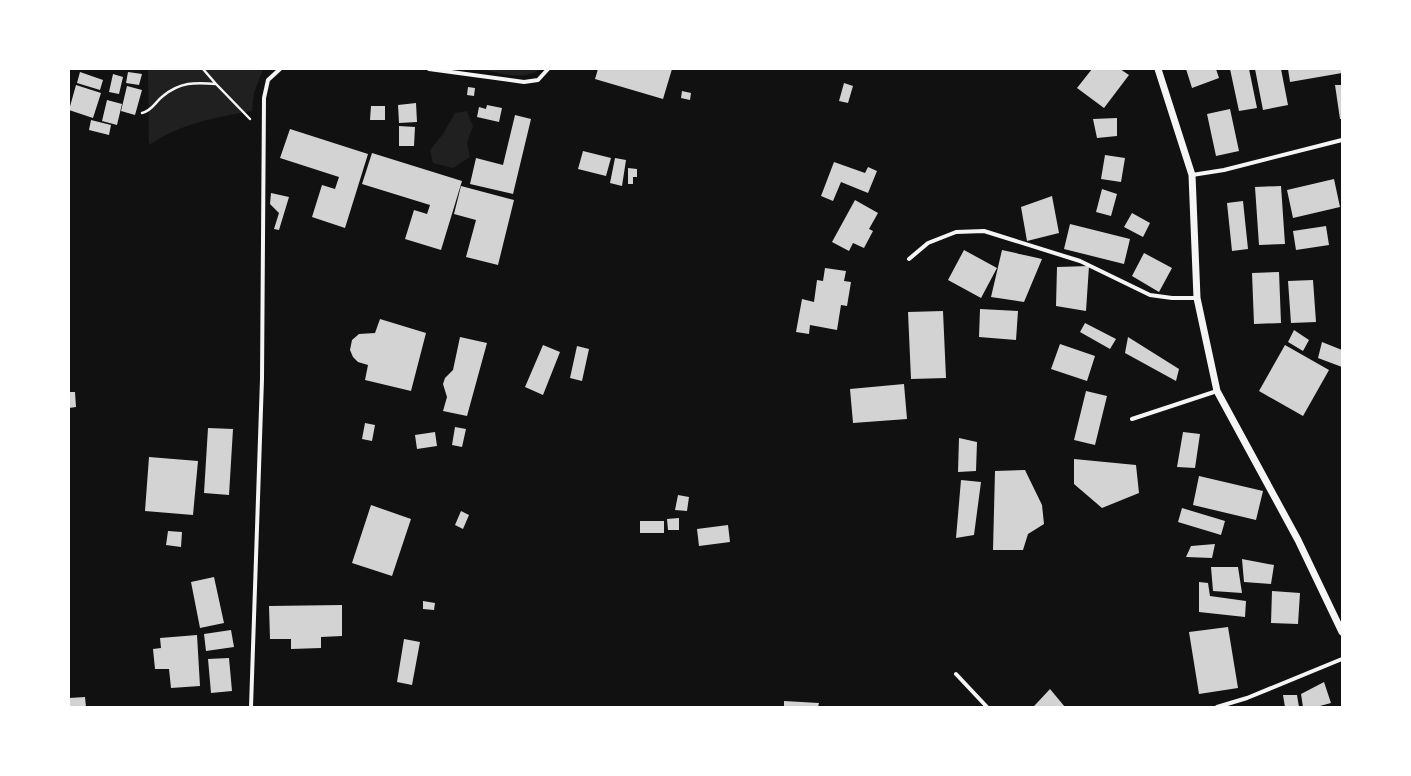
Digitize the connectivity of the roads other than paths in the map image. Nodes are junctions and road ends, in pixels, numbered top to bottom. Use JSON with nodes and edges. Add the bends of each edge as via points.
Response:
{"nodes":[{"id":1,"x":280,"y":69,"type":"edge"},
{"id":2,"x":429,"y":69,"type":"edge"},
{"id":3,"x":548,"y":69,"type":"edge"},
{"id":4,"x":1158,"y":69,"type":"edge"},
{"id":5,"x":1342,"y":140,"type":"edge"},
{"id":6,"x":1192,"y":175,"type":"junction"},
{"id":7,"x":909,"y":259,"type":"dead end"},
{"id":8,"x":1197,"y":298,"type":"junction"},
{"id":9,"x":1217,"y":391,"type":"junction"},
{"id":10,"x":1132,"y":419,"type":"dead end"},
{"id":11,"x":1342,"y":632,"type":"edge"},
{"id":12,"x":1342,"y":659,"type":"edge"},
{"id":13,"x":956,"y":674,"type":"dead end"},
{"id":14,"x":251,"y":707,"type":"edge"},
{"id":15,"x":987,"y":707,"type":"edge"},
{"id":16,"x":1217,"y":707,"type":"edge"}],
"edges":[{"from":1,"to":14,"type":"street","via":[[268,80],[264,98],[262,379]]},
{"from":2,"to":3,"type":"street","via":[[524,82],[538,80]]},
{"from":4,"to":6,"type":"street"},
{"from":5,"to":6,"type":"street","via":[[1224,170]]},
{"from":6,"to":8,"type":"street"},
{"from":7,"to":8,"type":"street","via":[[928,243],[956,232],[984,231],[1080,261],[1150,295]]},
{"from":8,"to":9,"type":"street"},
{"from":9,"to":10,"type":"street"},
{"from":9,"to":11,"type":"street","via":[[1298,540]]},
{"from":12,"to":16,"type":"street","via":[[1247,698]]},
{"from":13,"to":15,"type":"street"}]}
